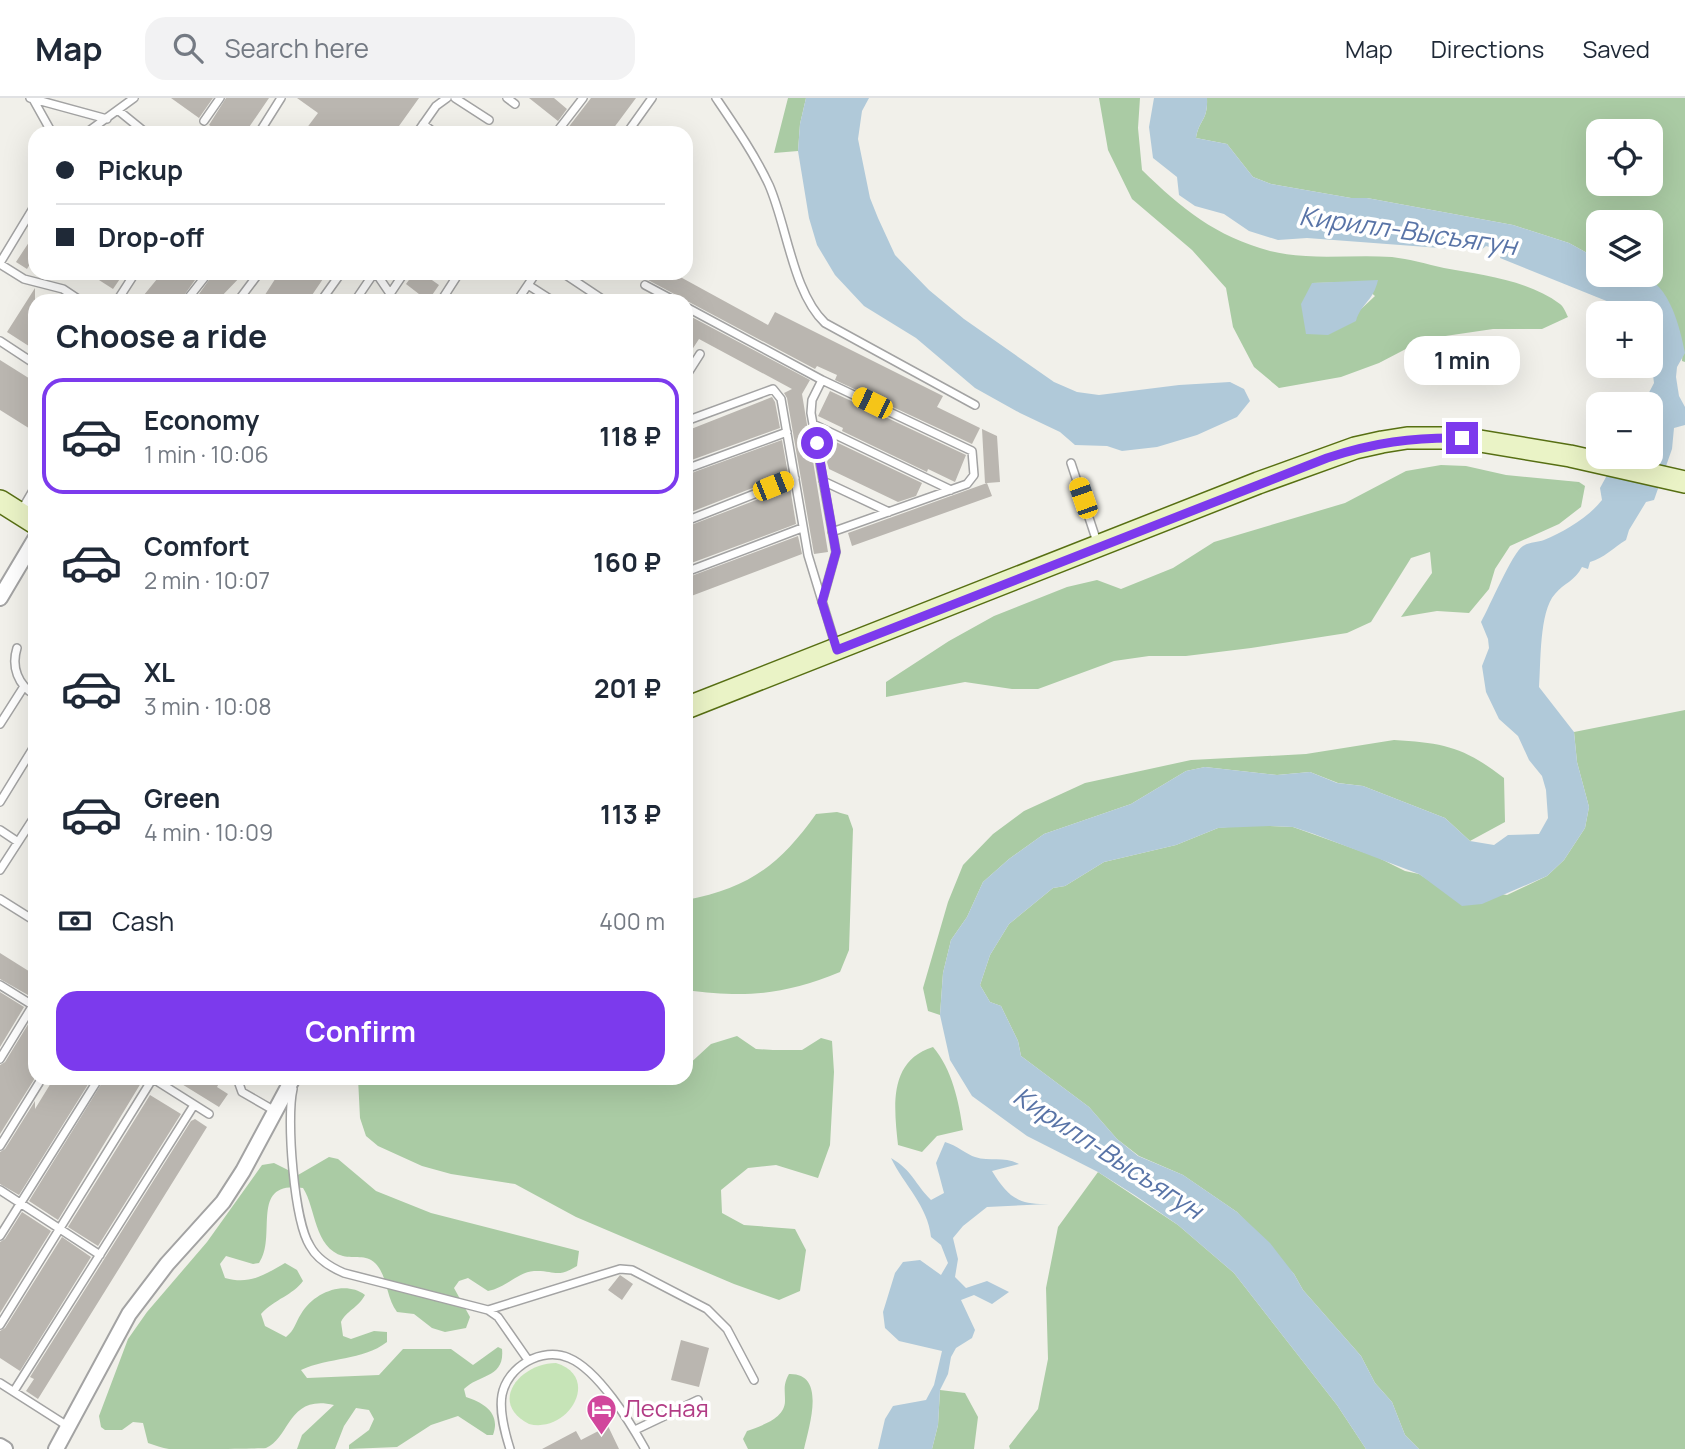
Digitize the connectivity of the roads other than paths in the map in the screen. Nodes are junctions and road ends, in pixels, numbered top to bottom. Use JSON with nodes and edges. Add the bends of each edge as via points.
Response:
{"nodes":[{"id":1,"x":32,"y":98,"type":"edge"},
{"id":2,"x":134,"y":98,"type":"edge"},
{"id":3,"x":219,"y":98,"type":"edge"},
{"id":4,"x":281,"y":98,"type":"edge"},
{"id":5,"x":447,"y":98,"type":"edge"},
{"id":6,"x":455,"y":98,"type":"edge"},
{"id":7,"x":507,"y":98,"type":"edge"},
{"id":8,"x":583,"y":98,"type":"edge"},
{"id":9,"x":652,"y":98,"type":"edge"},
{"id":10,"x":716,"y":98,"type":"edge"},
{"id":11,"x":515,"y":104,"type":"dead end"},
{"id":12,"x":119,"y":111,"type":"junction"},
{"id":13,"x":107,"y":119,"type":"junction"},
{"id":14,"x":489,"y":120,"type":"dead end"},
{"id":15,"x":204,"y":121,"type":"dead end"},
{"id":16,"x":423,"y":124,"type":"joint"},
{"id":17,"x":47,"y":126,"type":"edge"},
{"id":18,"x":96,"y":126,"type":"edge"},
{"id":19,"x":137,"y":126,"type":"edge"},
{"id":20,"x":263,"y":126,"type":"edge"},
{"id":21,"x":426,"y":126,"type":"edge"},
{"id":22,"x":561,"y":126,"type":"edge"},
{"id":23,"x":632,"y":126,"type":"edge"},
{"id":24,"x":28,"y":217,"type":"edge"},
{"id":25,"x":0,"y":264,"type":"edge"},
{"id":26,"x":202,"y":280,"type":"edge"},
{"id":27,"x":531,"y":280,"type":"edge"},
{"id":28,"x":574,"y":280,"type":"edge"},
{"id":29,"x":528,"y":285,"type":"junction"},
{"id":30,"x":645,"y":285,"type":"dead end"},
{"id":31,"x":70,"y":294,"type":"edge"},
{"id":32,"x":192,"y":294,"type":"edge"},
{"id":33,"x":522,"y":294,"type":"edge"},
{"id":34,"x":542,"y":294,"type":"edge"},
{"id":35,"x":594,"y":294,"type":"edge"},
{"id":36,"x":662,"y":294,"type":"edge"},
{"id":37,"x":693,"y":311,"type":"edge"},
{"id":38,"x":0,"y":341,"type":"edge"},
{"id":39,"x":700,"y":354,"type":"dead end"},
{"id":40,"x":28,"y":359,"type":"edge"},
{"id":41,"x":693,"y":365,"type":"edge"},
{"id":42,"x":822,"y":380,"type":"junction"},
{"id":43,"x":975,"y":405,"type":"dead end"},
{"id":44,"x":693,"y":418,"type":"edge"},
{"id":45,"x":813,"y":424,"type":"junction"},
{"id":46,"x":787,"y":432,"type":"junction"},
{"id":47,"x":1071,"y":463,"type":"dead end"},
{"id":48,"x":693,"y":467,"type":"edge"},
{"id":49,"x":794,"y":478,"type":"junction"},
{"id":50,"x":823,"y":481,"type":"junction"},
{"id":51,"x":1685,"y":482,"type":"edge"},
{"id":52,"x":951,"y":490,"type":"junction"},
{"id":53,"x":0,"y":501,"type":"edge"},
{"id":54,"x":889,"y":512,"type":"junction"},
{"id":55,"x":27,"y":518,"type":"edge"},
{"id":56,"x":693,"y":518,"type":"edge"},
{"id":57,"x":802,"y":528,"type":"junction"},
{"id":58,"x":832,"y":532,"type":"junction"},
{"id":59,"x":1099,"y":547,"type":"junction"},
{"id":60,"x":28,"y":551,"type":"edge"},
{"id":61,"x":693,"y":569,"type":"edge"},
{"id":62,"x":0,"y":598,"type":"edge"},
{"id":63,"x":822,"y":602,"type":"junction"},
{"id":64,"x":17,"y":648,"type":"dead end"},
{"id":65,"x":837,"y":650,"type":"junction"},
{"id":66,"x":23,"y":688,"type":"junction"},
{"id":67,"x":28,"y":691,"type":"edge"},
{"id":68,"x":693,"y":705,"type":"edge"},
{"id":69,"x":0,"y":724,"type":"edge"},
{"id":70,"x":28,"y":756,"type":"edge"},
{"id":71,"x":0,"y":802,"type":"edge"},
{"id":72,"x":28,"y":827,"type":"edge"},
{"id":73,"x":0,"y":830,"type":"edge"},
{"id":74,"x":18,"y":842,"type":"junction"},
{"id":75,"x":0,"y":870,"type":"edge"},
{"id":76,"x":0,"y":899,"type":"edge"},
{"id":77,"x":28,"y":917,"type":"edge"},
{"id":78,"x":0,"y":985,"type":"edge"},
{"id":79,"x":28,"y":1002,"type":"edge"},
{"id":80,"x":28,"y":1015,"type":"edge"},
{"id":81,"x":0,"y":1059,"type":"edge"},
{"id":82,"x":38,"y":1085,"type":"edge"},
{"id":83,"x":95,"y":1085,"type":"edge"},
{"id":84,"x":148,"y":1085,"type":"edge"},
{"id":85,"x":163,"y":1085,"type":"edge"},
{"id":86,"x":240,"y":1085,"type":"edge"},
{"id":87,"x":290,"y":1085,"type":"edge"},
{"id":88,"x":293,"y":1085,"type":"edge"},
{"id":89,"x":194,"y":1104,"type":"junction"},
{"id":90,"x":275,"y":1111,"type":"junction"},
{"id":91,"x":209,"y":1114,"type":"dead end"},
{"id":92,"x":0,"y":1146,"type":"edge"},
{"id":93,"x":0,"y":1190,"type":"edge"},
{"id":94,"x":21,"y":1203,"type":"junction"},
{"id":95,"x":60,"y":1227,"type":"junction"},
{"id":96,"x":0,"y":1236,"type":"edge"},
{"id":97,"x":100,"y":1255,"type":"junction"},
{"id":98,"x":488,"y":1310,"type":"junction"},
{"id":99,"x":0,"y":1325,"type":"edge"},
{"id":100,"x":528,"y":1360,"type":"junction"},
{"id":101,"x":754,"y":1380,"type":"dead end"},
{"id":102,"x":0,"y":1383,"type":"edge"},
{"id":103,"x":14,"y":1391,"type":"junction"},
{"id":104,"x":698,"y":1400,"type":"dead end"},
{"id":105,"x":69,"y":1427,"type":"junction"},
{"id":106,"x":635,"y":1430,"type":"junction"},
{"id":107,"x":0,"y":1446,"type":"edge"},
{"id":108,"x":5,"y":1449,"type":"edge"},
{"id":109,"x":57,"y":1449,"type":"edge"},
{"id":110,"x":510,"y":1449,"type":"edge"},
{"id":111,"x":645,"y":1449,"type":"edge"}],
"edges":[{"from":1,"to":13,"type":"lane"},
{"from":1,"to":17,"type":"lane"},
{"from":2,"to":12,"type":"lane"},
{"from":3,"to":15,"type":"lane"},
{"from":4,"to":20,"type":"lane"},
{"from":5,"to":16,"type":"lane"},
{"from":6,"to":14,"type":"lane"},
{"from":7,"to":11,"type":"lane"},
{"from":8,"to":22,"type":"lane"},
{"from":9,"to":23,"type":"lane"},
{"from":10,"to":43,"type":"lane","via":[[769,186],[817,316]]},
{"from":12,"to":13,"type":"lane"},
{"from":12,"to":19,"type":"lane"},
{"from":13,"to":18,"type":"lane"},
{"from":16,"to":21,"type":"lane"},
{"from":24,"to":25,"type":"lane"},
{"from":25,"to":31,"type":"lane","via":[[24,279]]},
{"from":26,"to":32,"type":"lane"},
{"from":27,"to":29,"type":"lane"},
{"from":28,"to":35,"type":"lane"},
{"from":29,"to":33,"type":"lane"},
{"from":29,"to":34,"type":"lane"},
{"from":30,"to":36,"type":"lane"},
{"from":37,"to":42,"type":"lane"},
{"from":38,"to":40,"type":"lane"},
{"from":39,"to":41,"type":"lane"},
{"from":42,"to":45,"type":"lane","via":[[812,400]]},
{"from":42,"to":52,"type":"lane","via":[[972,451],[974,475],[967,484]]},
{"from":44,"to":46,"type":"lane","via":[[773,389],[781,399]]},
{"from":45,"to":50,"type":"lane"},
{"from":45,"to":52,"type":"lane"},
{"from":46,"to":48,"type":"lane"},
{"from":46,"to":49,"type":"lane"},
{"from":47,"to":59,"type":"lane"},
{"from":49,"to":56,"type":"lane"},
{"from":49,"to":57,"type":"lane"},
{"from":50,"to":54,"type":"lane"},
{"from":50,"to":58,"type":"lane"},
{"from":51,"to":59,"type":"street","via":[[1462,438],[1407,438],[1315,462]]},
{"from":52,"to":54,"type":"lane"},
{"from":53,"to":55,"type":"street"},
{"from":54,"to":58,"type":"lane"},
{"from":57,"to":61,"type":"lane"},
{"from":57,"to":63,"type":"lane"},
{"from":58,"to":63,"type":"lane","via":[[836,560]]},
{"from":59,"to":65,"type":"street"},
{"from":60,"to":62,"type":"street"},
{"from":63,"to":65,"type":"lane"},
{"from":64,"to":66,"type":"lane","via":[[14,664]]},
{"from":65,"to":68,"type":"street"},
{"from":66,"to":67,"type":"lane"},
{"from":66,"to":69,"type":"lane"},
{"from":70,"to":71,"type":"lane"},
{"from":72,"to":74,"type":"lane"},
{"from":73,"to":74,"type":"lane"},
{"from":74,"to":75,"type":"lane"},
{"from":76,"to":77,"type":"lane"},
{"from":78,"to":79,"type":"lane"},
{"from":80,"to":81,"type":"lane"},
{"from":82,"to":92,"type":"lane"},
{"from":83,"to":94,"type":"lane"},
{"from":84,"to":95,"type":"lane"},
{"from":85,"to":89,"type":"lane"},
{"from":86,"to":90,"type":"lane","via":[[242,1092]]},
{"from":87,"to":90,"type":"street"},
{"from":88,"to":98,"type":"lane","via":[[290,1129],[303,1231],[314,1253],[344,1272]]},
{"from":89,"to":91,"type":"lane"},
{"from":89,"to":97,"type":"lane"},
{"from":90,"to":105,"type":"street","via":[[223,1202],[129,1314]]},
{"from":93,"to":94,"type":"lane"},
{"from":94,"to":95,"type":"lane"},
{"from":94,"to":96,"type":"lane"},
{"from":95,"to":97,"type":"lane"},
{"from":95,"to":99,"type":"lane"},
{"from":97,"to":103,"type":"lane"},
{"from":98,"to":100,"type":"lane"},
{"from":98,"to":101,"type":"lane","via":[[620,1269],[632,1270],[707,1309],[727,1329]]},
{"from":100,"to":106,"type":"lane","via":[[559,1354],[579,1364]]},
{"from":100,"to":110,"type":"lane","via":[[512,1374],[502,1392]]},
{"from":102,"to":103,"type":"lane"},
{"from":103,"to":105,"type":"lane"},
{"from":104,"to":106,"type":"lane"},
{"from":105,"to":109,"type":"street"},
{"from":106,"to":111,"type":"lane"},
{"from":107,"to":108,"type":"street"}]}
